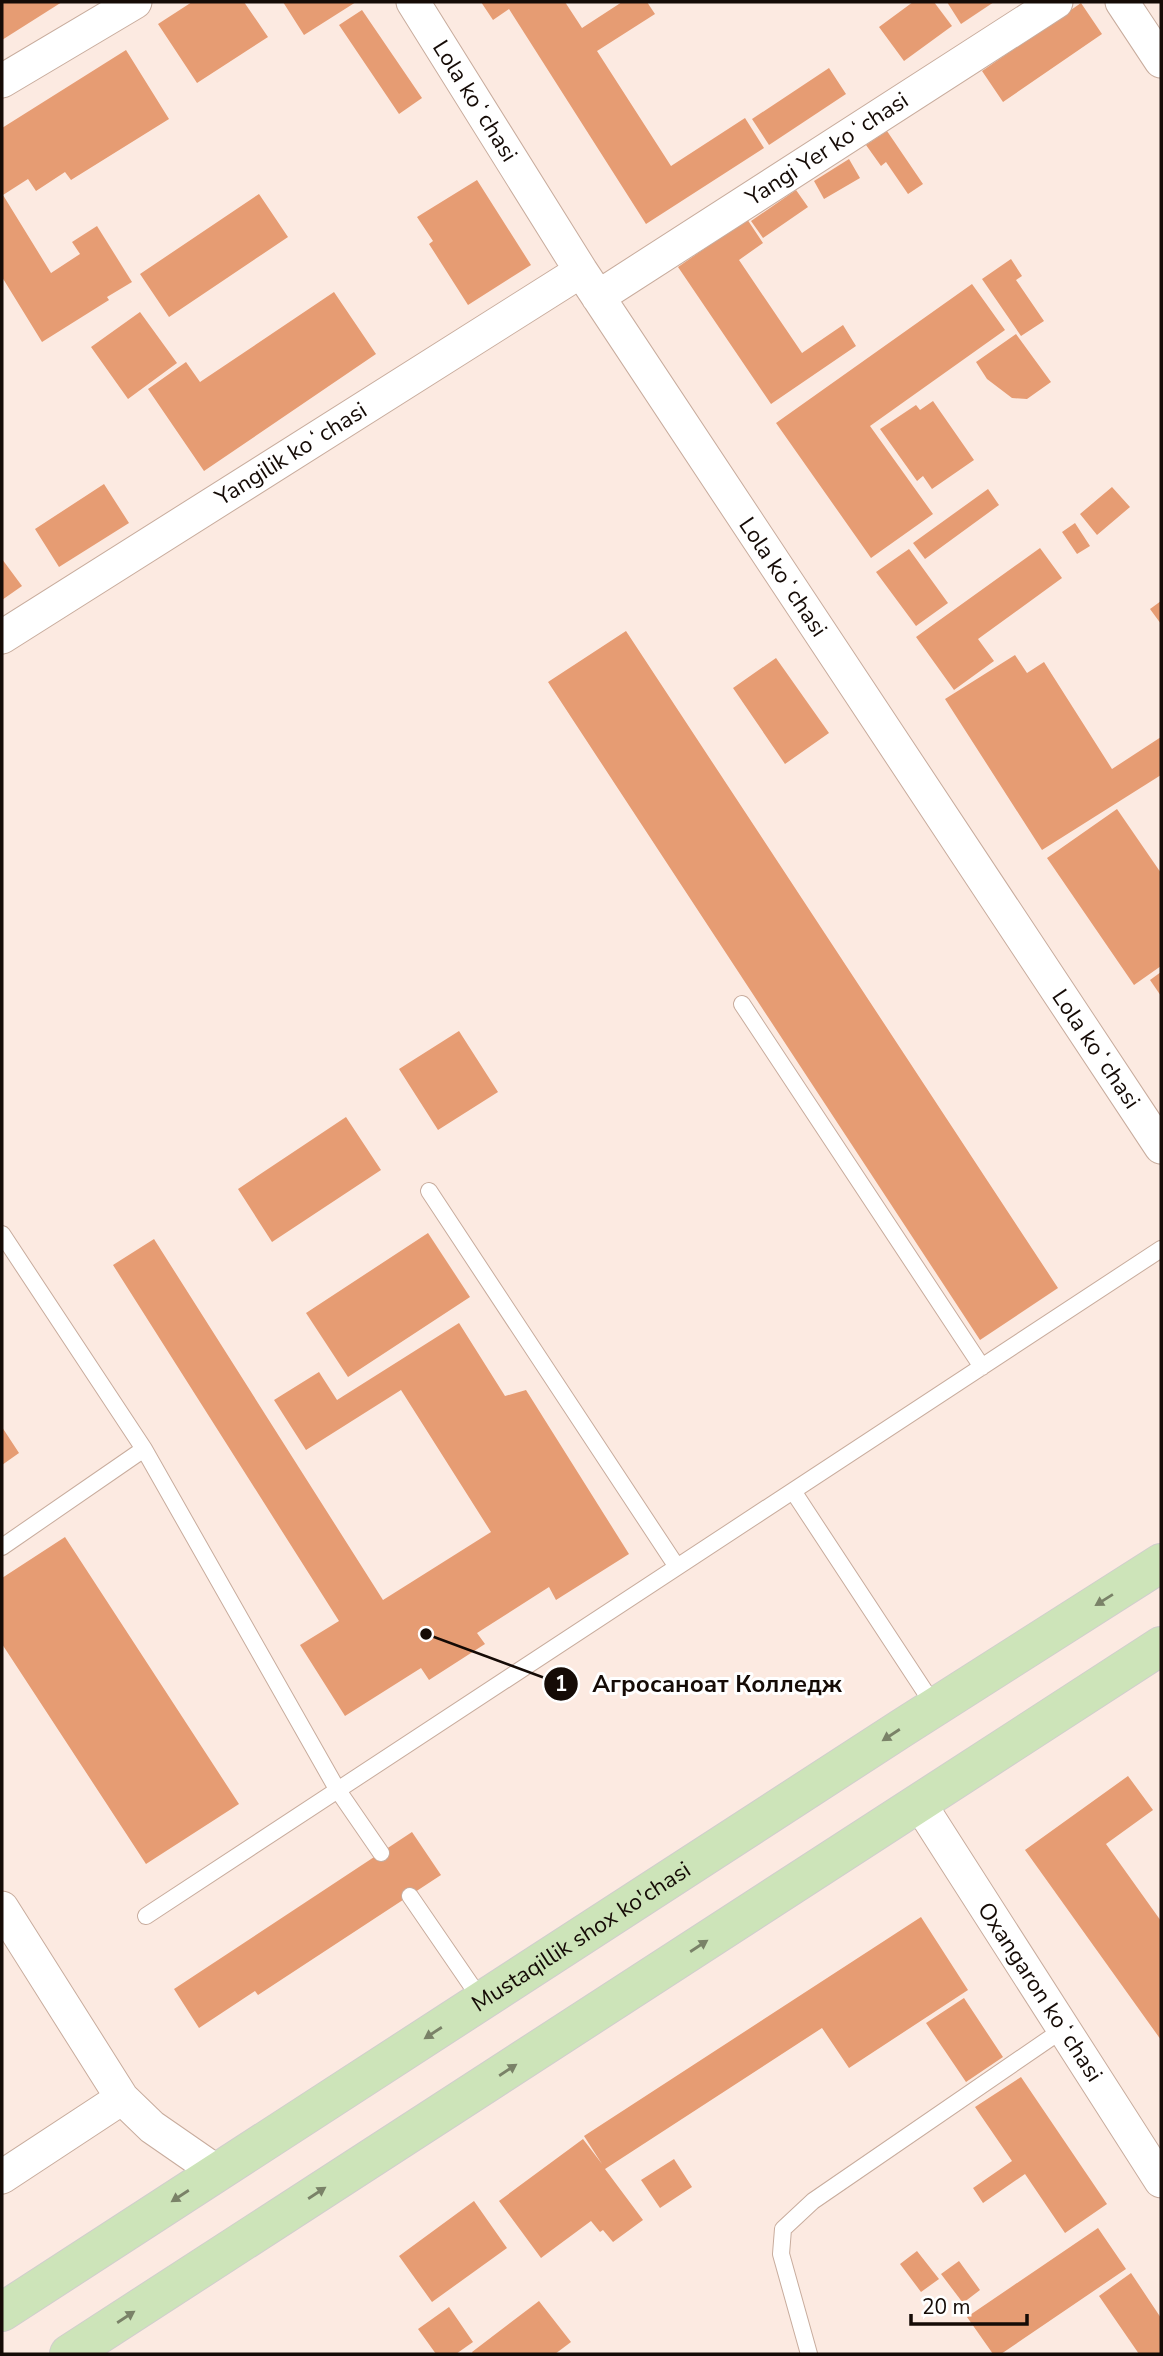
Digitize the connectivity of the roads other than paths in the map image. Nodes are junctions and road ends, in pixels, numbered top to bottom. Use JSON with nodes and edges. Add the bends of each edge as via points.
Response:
{"nodes":[{"id":1,"x":135,"y":2,"type":"edge"},
{"id":2,"x":413,"y":2,"type":"edge"},
{"id":3,"x":1056,"y":2,"type":"edge"},
{"id":4,"x":1122,"y":2,"type":"edge"},
{"id":5,"x":1161,"y":61,"type":"edge"},
{"id":6,"x":2,"y":81,"type":"edge"},
{"id":7,"x":589,"y":284,"type":"junction"},
{"id":8,"x":2,"y":637,"type":"edge"},
{"id":9,"x":742,"y":1004,"type":"dead end"},
{"id":10,"x":1161,"y":1147,"type":"edge"},
{"id":11,"x":429,"y":1191,"type":"dead end"},
{"id":12,"x":2,"y":1234,"type":"edge"},
{"id":13,"x":1161,"y":1249,"type":"edge"},
{"id":14,"x":982,"y":1367,"type":"junction"},
{"id":15,"x":144,"y":1449,"type":"junction"},
{"id":16,"x":793,"y":1491,"type":"junction"},
{"id":17,"x":2,"y":1547,"type":"edge"},
{"id":18,"x":1161,"y":1563,"type":"edge"},
{"id":19,"x":677,"y":1567,"type":"junction"},
{"id":20,"x":1161,"y":1646,"type":"edge"},
{"id":21,"x":935,"y":1707,"type":"junction"},
{"id":22,"x":337,"y":1789,"type":"junction"},
{"id":23,"x":919,"y":1803,"type":"junction"},
{"id":24,"x":381,"y":1853,"type":"dead end"},
{"id":25,"x":410,"y":1896,"type":"dead end"},
{"id":26,"x":2,"y":1908,"type":"edge"},
{"id":27,"x":146,"y":1916,"type":"dead end"},
{"id":28,"x":482,"y":2001,"type":"junction"},
{"id":29,"x":1065,"y":2028,"type":"junction"},
{"id":30,"x":122,"y":2098,"type":"junction"},
{"id":31,"x":217,"y":2172,"type":"junction"},
{"id":32,"x":2,"y":2177,"type":"edge"},
{"id":33,"x":1161,"y":2181,"type":"edge"},
{"id":34,"x":2,"y":2312,"type":"edge"},
{"id":35,"x":87,"y":2349,"type":"edge"},
{"id":36,"x":809,"y":2354,"type":"edge"}],
"edges":[{"from":1,"to":6,"type":"street"},
{"from":2,"to":7,"type":"street","name":"Lola koʻchasi"},
{"from":3,"to":7,"type":"street","name":"Yangi Yer koʻchasi"},
{"from":4,"to":5,"type":"street"},
{"from":7,"to":8,"type":"street","name":"Yangilik koʻchasi"},
{"from":7,"to":10,"type":"street","name":"Lola koʻchasi"},
{"from":9,"to":14,"type":"lane"},
{"from":11,"to":19,"type":"lane"},
{"from":12,"to":15,"type":"lane"},
{"from":13,"to":14,"type":"lane"},
{"from":14,"to":16,"type":"lane"},
{"from":15,"to":17,"type":"lane"},
{"from":15,"to":22,"type":"lane"},
{"from":16,"to":19,"type":"lane"},
{"from":16,"to":21,"type":"lane"},
{"from":18,"to":21,"type":"main road","name":"Mustaqillik shox ko'chasi","one_way":true},
{"from":19,"to":22,"type":"lane"},
{"from":20,"to":23,"type":"main road"},
{"from":21,"to":28,"type":"main road","name":"Mustaqillik shox ko'chasi","one_way":true},
{"from":22,"to":24,"type":"lane"},
{"from":22,"to":27,"type":"lane"},
{"from":23,"to":29,"type":"street","name":"Oxangaron koʻchasi"},
{"from":35,"to":23,"type":"main road","one_way":true},
{"from":25,"to":28,"type":"lane"},
{"from":26,"to":30,"type":"street"},
{"from":28,"to":31,"type":"main road","name":"Mustaqillik shox ko'chasi","one_way":true},
{"from":29,"to":33,"type":"street","name":"Oxangaron koʻchasi"},
{"from":29,"to":36,"type":"lane","via":[[813,2201],[783,2229],[781,2254]]},
{"from":30,"to":31,"type":"street","via":[[152,2127]]},
{"from":30,"to":32,"type":"street"},
{"from":31,"to":34,"type":"main road","name":"Mustaqillik shox ko'chasi","one_way":true}]}
